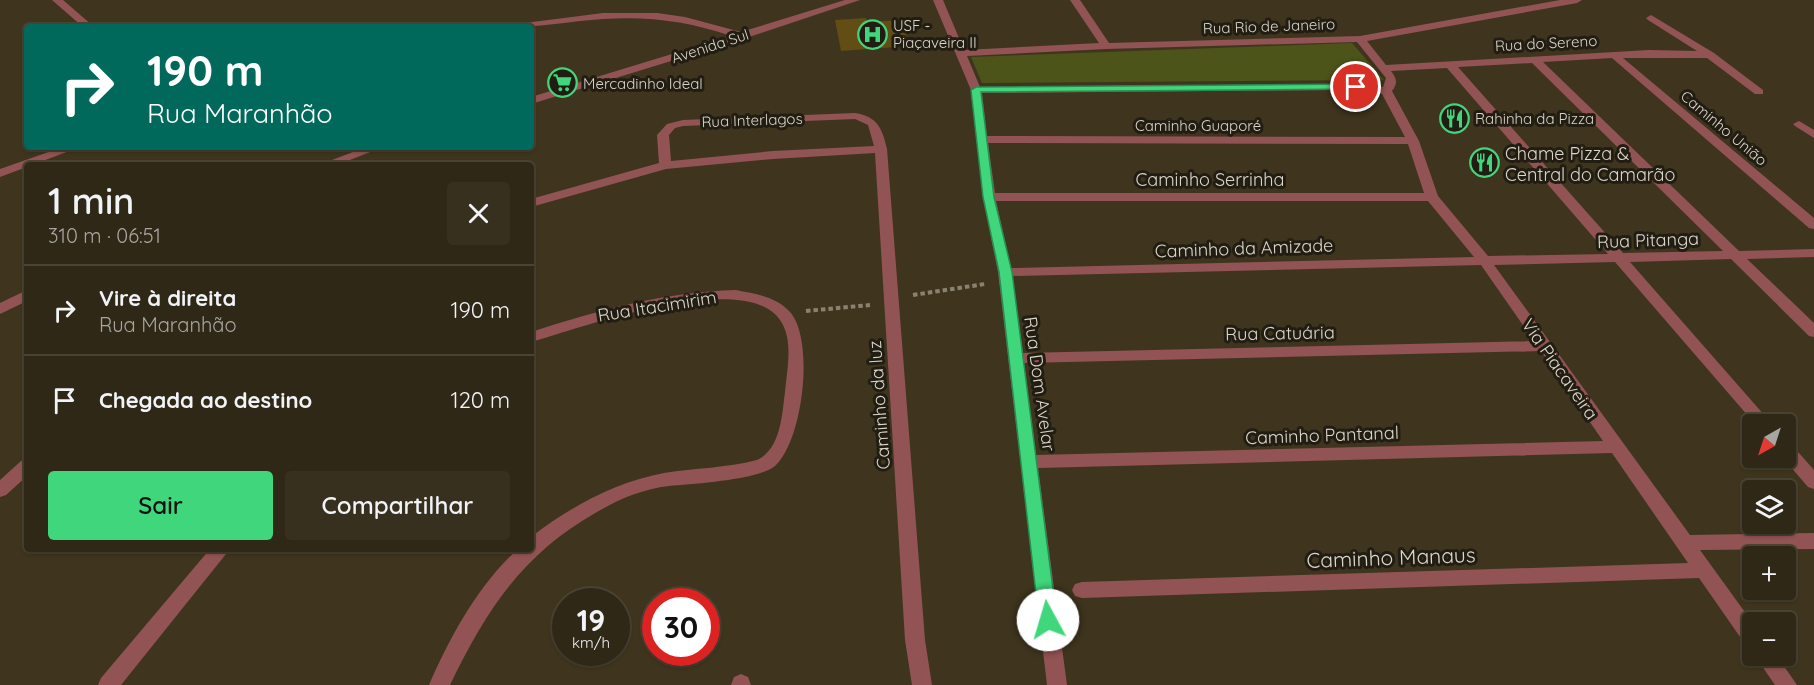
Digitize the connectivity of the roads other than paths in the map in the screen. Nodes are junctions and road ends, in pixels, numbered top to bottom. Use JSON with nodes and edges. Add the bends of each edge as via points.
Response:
{"nodes":[{"id":1,"x":57,"y":0,"type":"edge"},
{"id":2,"x":855,"y":0,"type":"edge"},
{"id":3,"x":938,"y":0,"type":"edge"},
{"id":4,"x":1075,"y":0,"type":"edge"},
{"id":5,"x":1576,"y":0,"type":"edge"},
{"id":6,"x":1651,"y":18,"type":"dead end"},
{"id":7,"x":86,"y":24,"type":"edge"},
{"id":8,"x":534,"y":24,"type":"edge"},
{"id":9,"x":742,"y":36,"type":"junction"},
{"id":10,"x":1360,"y":39,"type":"junction"},
{"id":11,"x":1106,"y":46,"type":"junction"},
{"id":12,"x":959,"y":53,"type":"junction"},
{"id":13,"x":1614,"y":54,"type":"junction"},
{"id":14,"x":1710,"y":55,"type":"junction"},
{"id":15,"x":1533,"y":59,"type":"junction"},
{"id":16,"x":1450,"y":64,"type":"junction"},
{"id":17,"x":1384,"y":68,"type":"junction"},
{"id":18,"x":976,"y":90,"type":"junction"},
{"id":19,"x":1386,"y":91,"type":"junction"},
{"id":20,"x":1759,"y":92,"type":"dead end"},
{"id":21,"x":534,"y":100,"type":"edge"},
{"id":22,"x":874,"y":123,"type":"joint"},
{"id":23,"x":1799,"y":124,"type":"dead end"},
{"id":24,"x":1814,"y":135,"type":"edge"},
{"id":25,"x":983,"y":140,"type":"junction"},
{"id":26,"x":1413,"y":141,"type":"junction"},
{"id":27,"x":881,"y":149,"type":"junction"},
{"id":28,"x":65,"y":150,"type":"edge"},
{"id":29,"x":368,"y":150,"type":"edge"},
{"id":30,"x":31,"y":162,"type":"edge"},
{"id":31,"x":334,"y":162,"type":"edge"},
{"id":32,"x":24,"y":165,"type":"edge"},
{"id":33,"x":665,"y":165,"type":"junction"},
{"id":34,"x":0,"y":173,"type":"edge"},
{"id":35,"x":989,"y":197,"type":"junction"},
{"id":36,"x":1432,"y":197,"type":"junction"},
{"id":37,"x":534,"y":202,"type":"edge"},
{"id":38,"x":1814,"y":225,"type":"edge"},
{"id":39,"x":1814,"y":253,"type":"edge"},
{"id":40,"x":1735,"y":255,"type":"junction"},
{"id":41,"x":1621,"y":259,"type":"junction"},
{"id":42,"x":1484,"y":260,"type":"junction"},
{"id":43,"x":1005,"y":272,"type":"junction"},
{"id":44,"x":24,"y":297,"type":"edge"},
{"id":45,"x":0,"y":309,"type":"edge"},
{"id":46,"x":1814,"y":332,"type":"edge"},
{"id":47,"x":534,"y":336,"type":"edge"},
{"id":48,"x":1544,"y":346,"type":"junction"},
{"id":49,"x":1016,"y":358,"type":"junction"},
{"id":50,"x":1755,"y":414,"type":"edge"},
{"id":51,"x":1614,"y":447,"type":"junction"},
{"id":52,"x":1796,"y":461,"type":"edge"},
{"id":53,"x":1030,"y":462,"type":"junction"},
{"id":54,"x":24,"y":469,"type":"edge"},
{"id":55,"x":1814,"y":482,"type":"edge"},
{"id":56,"x":0,"y":490,"type":"edge"},
{"id":57,"x":1814,"y":541,"type":"edge"},
{"id":58,"x":1683,"y":543,"type":"junction"},
{"id":59,"x":534,"y":547,"type":"edge"},
{"id":60,"x":219,"y":552,"type":"edge"},
{"id":61,"x":529,"y":552,"type":"edge"},
{"id":62,"x":1703,"y":570,"type":"junction"},
{"id":63,"x":1082,"y":590,"type":"dead end"},
{"id":64,"x":1742,"y":624,"type":"edge"},
{"id":65,"x":1773,"y":666,"type":"edge"},
{"id":66,"x":108,"y":685,"type":"edge"},
{"id":67,"x":439,"y":685,"type":"edge"},
{"id":68,"x":922,"y":685,"type":"edge"},
{"id":69,"x":1057,"y":685,"type":"edge"},
{"id":70,"x":1787,"y":685,"type":"edge"}],
"edges":[{"from":1,"to":7,"type":"street"},
{"from":2,"to":9,"type":"street","name":"Avenida Sul"},
{"from":3,"to":12,"type":"street","name":"Rua Dom Avelar"},
{"from":4,"to":11,"type":"street"},
{"from":5,"to":10,"type":"street","name":"Rua Rio de Janeiro"},
{"from":6,"to":14,"type":"street"},
{"from":8,"to":9,"type":"street","via":[[644,15],[705,23]]},
{"from":9,"to":21,"type":"street","name":"Avenida Sul"},
{"from":10,"to":11,"type":"street","name":"Rua Rio de Janeiro"},
{"from":10,"to":17,"type":"street"},
{"from":11,"to":12,"type":"street","name":"Rua Rio de Janeiro"},
{"from":12,"to":18,"type":"street","name":"Rua Dom Avelar"},
{"from":13,"to":14,"type":"street","name":"Rua do Sereno"},
{"from":13,"to":15,"type":"street","name":"Rua do Sereno"},
{"from":13,"to":38,"type":"street","name":"Caminho União"},
{"from":14,"to":20,"type":"street"},
{"from":15,"to":16,"type":"street","name":"Rua do Sereno"},
{"from":15,"to":40,"type":"street"},
{"from":16,"to":17,"type":"street","name":"Rua do Sereno"},
{"from":16,"to":41,"type":"street"},
{"from":17,"to":19,"type":"street","via":[[1392,82]]},
{"from":18,"to":19,"type":"street","via":[[1300,86]]},
{"from":18,"to":25,"type":"street","name":"Rua Dom Avelar"},
{"from":19,"to":26,"type":"street","name":"Via Piacaveira"},
{"from":22,"to":27,"type":"street","name":"Caminho da luz"},
{"from":22,"to":33,"type":"street","name":"Rua Interlagos","via":[[855,116],[683,123],[671,126],[663,135]]},
{"from":23,"to":24,"type":"street"},
{"from":25,"to":26,"type":"street","name":"Caminho Guaporé"},
{"from":25,"to":35,"type":"street","name":"Rua Dom Avelar"},
{"from":26,"to":36,"type":"street","name":"Via Piacaveira"},
{"from":27,"to":33,"type":"street","name":"Rua Interlagos"},
{"from":27,"to":68,"type":"street","name":"Caminho da luz","via":[[915,640]]},
{"from":28,"to":30,"type":"street"},
{"from":29,"to":31,"type":"street"},
{"from":32,"to":34,"type":"street"},
{"from":33,"to":37,"type":"street","name":"Rua Interlagos"},
{"from":35,"to":36,"type":"street","name":"Caminho Serrinha"},
{"from":35,"to":43,"type":"street","name":"Rua Dom Avelar"},
{"from":36,"to":42,"type":"street","name":"Via Piacaveira"},
{"from":39,"to":40,"type":"street","name":"Rua Pitanga"},
{"from":40,"to":41,"type":"street","name":"Rua Pitanga"},
{"from":40,"to":46,"type":"street"},
{"from":41,"to":42,"type":"street","name":"Rua Pitanga"},
{"from":41,"to":50,"type":"street"},
{"from":42,"to":43,"type":"street","name":"Caminho da Amizade"},
{"from":42,"to":48,"type":"street","name":"Via Piacaveira"},
{"from":43,"to":49,"type":"street","name":"Rua Dom Avelar"},
{"from":44,"to":45,"type":"street"},
{"from":47,"to":59,"type":"street","name":"Rua Itacimirim","via":[[594,316],[648,304],[733,295],[770,302],[784,313],[798,344],[787,434],[768,463],[646,483],[597,502]]},
{"from":48,"to":49,"type":"street","name":"Rua Catuária"},
{"from":48,"to":51,"type":"street","name":"Via Piacaveira"},
{"from":49,"to":53,"type":"street","name":"Rua Dom Avelar"},
{"from":51,"to":53,"type":"street","name":"Caminho Pantanal"},
{"from":51,"to":58,"type":"street","name":"Via Piacaveira"},
{"from":52,"to":55,"type":"street"},
{"from":53,"to":69,"type":"street","name":"Rua Dom Avelar"},
{"from":54,"to":56,"type":"street"},
{"from":57,"to":58,"type":"street"},
{"from":58,"to":62,"type":"street","name":"Via Piacaveira"},
{"from":60,"to":66,"type":"street"},
{"from":61,"to":67,"type":"street","name":"Rua Itacimirim","via":[[504,576],[462,640]]},
{"from":62,"to":63,"type":"street","name":"Caminho Manaus"},
{"from":62,"to":64,"type":"street","name":"Via Piacaveira"},
{"from":65,"to":70,"type":"street"}]}
